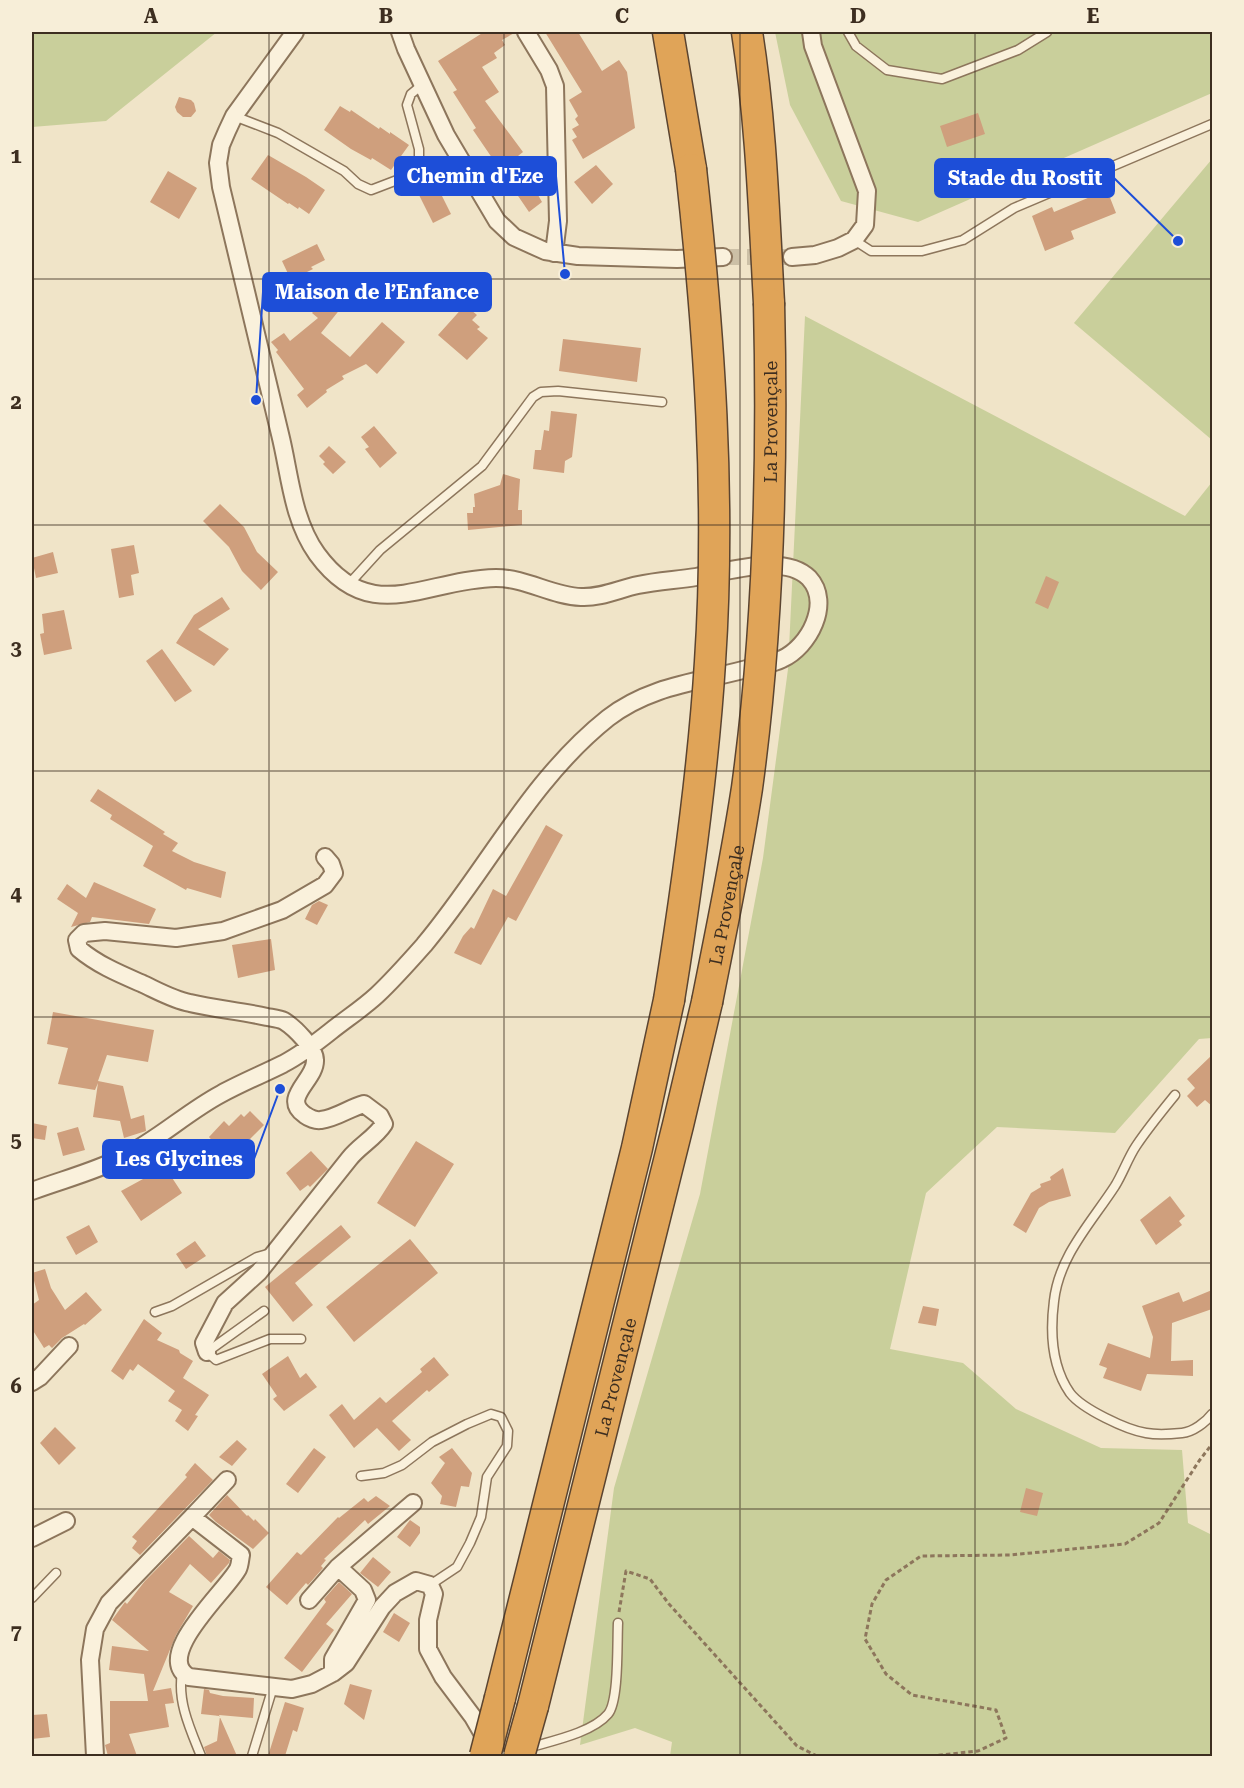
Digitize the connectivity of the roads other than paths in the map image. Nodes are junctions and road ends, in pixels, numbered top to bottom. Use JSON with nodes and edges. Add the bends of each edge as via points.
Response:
{"nodes":[{"id":1,"x":295,"y":32,"type":"edge"},
{"id":2,"x":400,"y":32,"type":"edge"},
{"id":3,"x":526,"y":32,"type":"edge"},
{"id":4,"x":668,"y":32,"type":"edge"},
{"id":5,"x":747,"y":32,"type":"edge"},
{"id":6,"x":811,"y":32,"type":"edge"},
{"id":7,"x":848,"y":32,"type":"edge"},
{"id":8,"x":1047,"y":32,"type":"edge"},
{"id":9,"x":423,"y":86,"type":"junction"},
{"id":10,"x":234,"y":116,"type":"junction"},
{"id":11,"x":1212,"y":124,"type":"edge"},
{"id":12,"x":854,"y":240,"type":"junction"},
{"id":13,"x":554,"y":253,"type":"junction"},
{"id":14,"x":723,"y":257,"type":"tunnel mouth"},
{"id":15,"x":792,"y":257,"type":"tunnel mouth"},
{"id":16,"x":662,"y":402,"type":"dead end"},
{"id":17,"x":348,"y":585,"type":"junction"},
{"id":18,"x":325,"y":857,"type":"dead end"},
{"id":19,"x":310,"y":1047,"type":"junction"},
{"id":20,"x":1175,"y":1095,"type":"dead end"},
{"id":21,"x":32,"y":1191,"type":"edge"},
{"id":22,"x":275,"y":1252,"type":"junction"},
{"id":23,"x":155,"y":1311,"type":"dead end"},
{"id":24,"x":264,"y":1311,"type":"dead end"},
{"id":25,"x":301,"y":1339,"type":"dead end"},
{"id":26,"x":69,"y":1346,"type":"dead end"},
{"id":27,"x":207,"y":1352,"type":"junction"},
{"id":28,"x":32,"y":1382,"type":"edge"},
{"id":29,"x":1212,"y":1414,"type":"edge"},
{"id":30,"x":361,"y":1476,"type":"dead end"},
{"id":31,"x":227,"y":1480,"type":"dead end"},
{"id":32,"x":413,"y":1503,"type":"dead end"},
{"id":33,"x":192,"y":1516,"type":"junction"},
{"id":34,"x":66,"y":1521,"type":"dead end"},
{"id":35,"x":32,"y":1538,"type":"edge"},
{"id":36,"x":338,"y":1567,"type":"junction"},
{"id":37,"x":56,"y":1573,"type":"dead end"},
{"id":38,"x":430,"y":1585,"type":"junction"},
{"id":39,"x":32,"y":1598,"type":"edge"},
{"id":40,"x":309,"y":1600,"type":"dead end"},
{"id":41,"x":618,"y":1623,"type":"road end"},
{"id":42,"x":182,"y":1673,"type":"junction"},
{"id":43,"x":333,"y":1673,"type":"junction"},
{"id":44,"x":273,"y":1687,"type":"junction"},
{"id":45,"x":95,"y":1756,"type":"edge"},
{"id":46,"x":201,"y":1756,"type":"edge"},
{"id":47,"x":252,"y":1756,"type":"edge"},
{"id":48,"x":504,"y":1756,"type":"edge"}],
"edges":[{"from":1,"to":10,"type":"street"},
{"from":2,"to":9,"type":"street"},
{"from":3,"to":13,"type":"street","via":[[555,86],[558,221]]},
{"from":4,"to":48,"type":"highway","name":"La Provençale","bridge":true,"via":[[691,169],[710,369],[713,580],[702,759],[669,1000],[637,1148],[500,1698]]},
{"from":5,"to":48,"type":"highway","name":"La Provençale","bridge":true,"via":[[761,159],[772,410],[770,514],[758,693],[747,788],[707,1002],[676,1135],[532,1706]]},
{"from":6,"to":12,"type":"street","via":[[867,191],[865,225]]},
{"from":7,"to":8,"type":"lane","via":[[856,46],[887,70],[942,79],[1018,50]]},
{"from":9,"to":10,"type":"lane","via":[[411,94],[407,105],[419,149],[416,168],[405,177],[371,190],[278,133]]},
{"from":9,"to":13,"type":"street","via":[[446,135],[497,221],[514,237]]},
{"from":10,"to":17,"type":"street","via":[[221,145],[220,187],[297,514],[318,556]]},
{"from":11,"to":12,"type":"lane","via":[[1014,208],[963,240],[922,251],[871,251]]},
{"from":12,"to":15,"type":"street","via":[[815,255]]},
{"from":13,"to":14,"type":"street","via":[[677,259]]},
{"from":16,"to":17,"type":"lane","via":[[558,391],[533,397],[482,466],[380,550]]},
{"from":17,"to":19,"type":"street","via":[[375,595],[502,578],[588,598],[655,582],[750,567],[788,566],[810,579],[819,605],[811,629],[784,659],[657,691],[632,701],[599,726],[548,778],[404,968],[375,998]]},
{"from":18,"to":19,"type":"street","via":[[334,873],[325,885],[282,910],[223,931],[176,938],[105,931],[84,933],[77,940],[79,949],[94,962],[189,1003],[284,1021]]},
{"from":19,"to":21,"type":"street","via":[[199,1106],[120,1159]]},
{"from":19,"to":22,"type":"street","via":[[315,1067],[299,1089],[298,1110],[318,1121],[364,1104],[384,1124],[353,1153]]},
{"from":20,"to":29,"type":"lane","via":[[1137,1145],[1067,1254],[1054,1302],[1053,1345],[1057,1368],[1071,1394],[1090,1410],[1115,1422],[1145,1433],[1185,1433],[1206,1422]]},
{"from":22,"to":23,"type":"lane","via":[[257,1257],[172,1306]]},
{"from":22,"to":27,"type":"street","via":[[225,1304],[204,1343]]},
{"from":24,"to":27,"type":"lane"},
{"from":25,"to":27,"type":"lane","via":[[270,1339],[216,1360]]},
{"from":26,"to":28,"type":"street"},
{"from":30,"to":38,"type":"lane","via":[[384,1473],[402,1465],[432,1442],[467,1424],[491,1414],[501,1417],[508,1431],[507,1446],[487,1477],[481,1517],[457,1567]]},
{"from":31,"to":33,"type":"street"},
{"from":32,"to":36,"type":"street"},
{"from":33,"to":42,"type":"street","via":[[241,1556],[238,1569],[207,1606],[182,1646],[178,1665]]},
{"from":33,"to":45,"type":"street","via":[[109,1603],[95,1629],[90,1660]]},
{"from":34,"to":35,"type":"street"},
{"from":36,"to":40,"type":"street"},
{"from":36,"to":43,"type":"street","via":[[363,1590],[367,1600],[333,1659]]},
{"from":37,"to":39,"type":"lane"},
{"from":38,"to":43,"type":"street","via":[[417,1581],[395,1593],[346,1663]]},
{"from":38,"to":48,"type":"street","via":[[434,1594],[428,1620],[428,1649],[443,1677]]},
{"from":41,"to":48,"type":"lane","via":[[614,1701],[607,1715],[580,1731]]},
{"from":42,"to":44,"type":"street"},
{"from":42,"to":46,"type":"lane","via":[[181,1698]]},
{"from":43,"to":44,"type":"street","via":[[292,1689]]},
{"from":44,"to":47,"type":"lane"}]}
